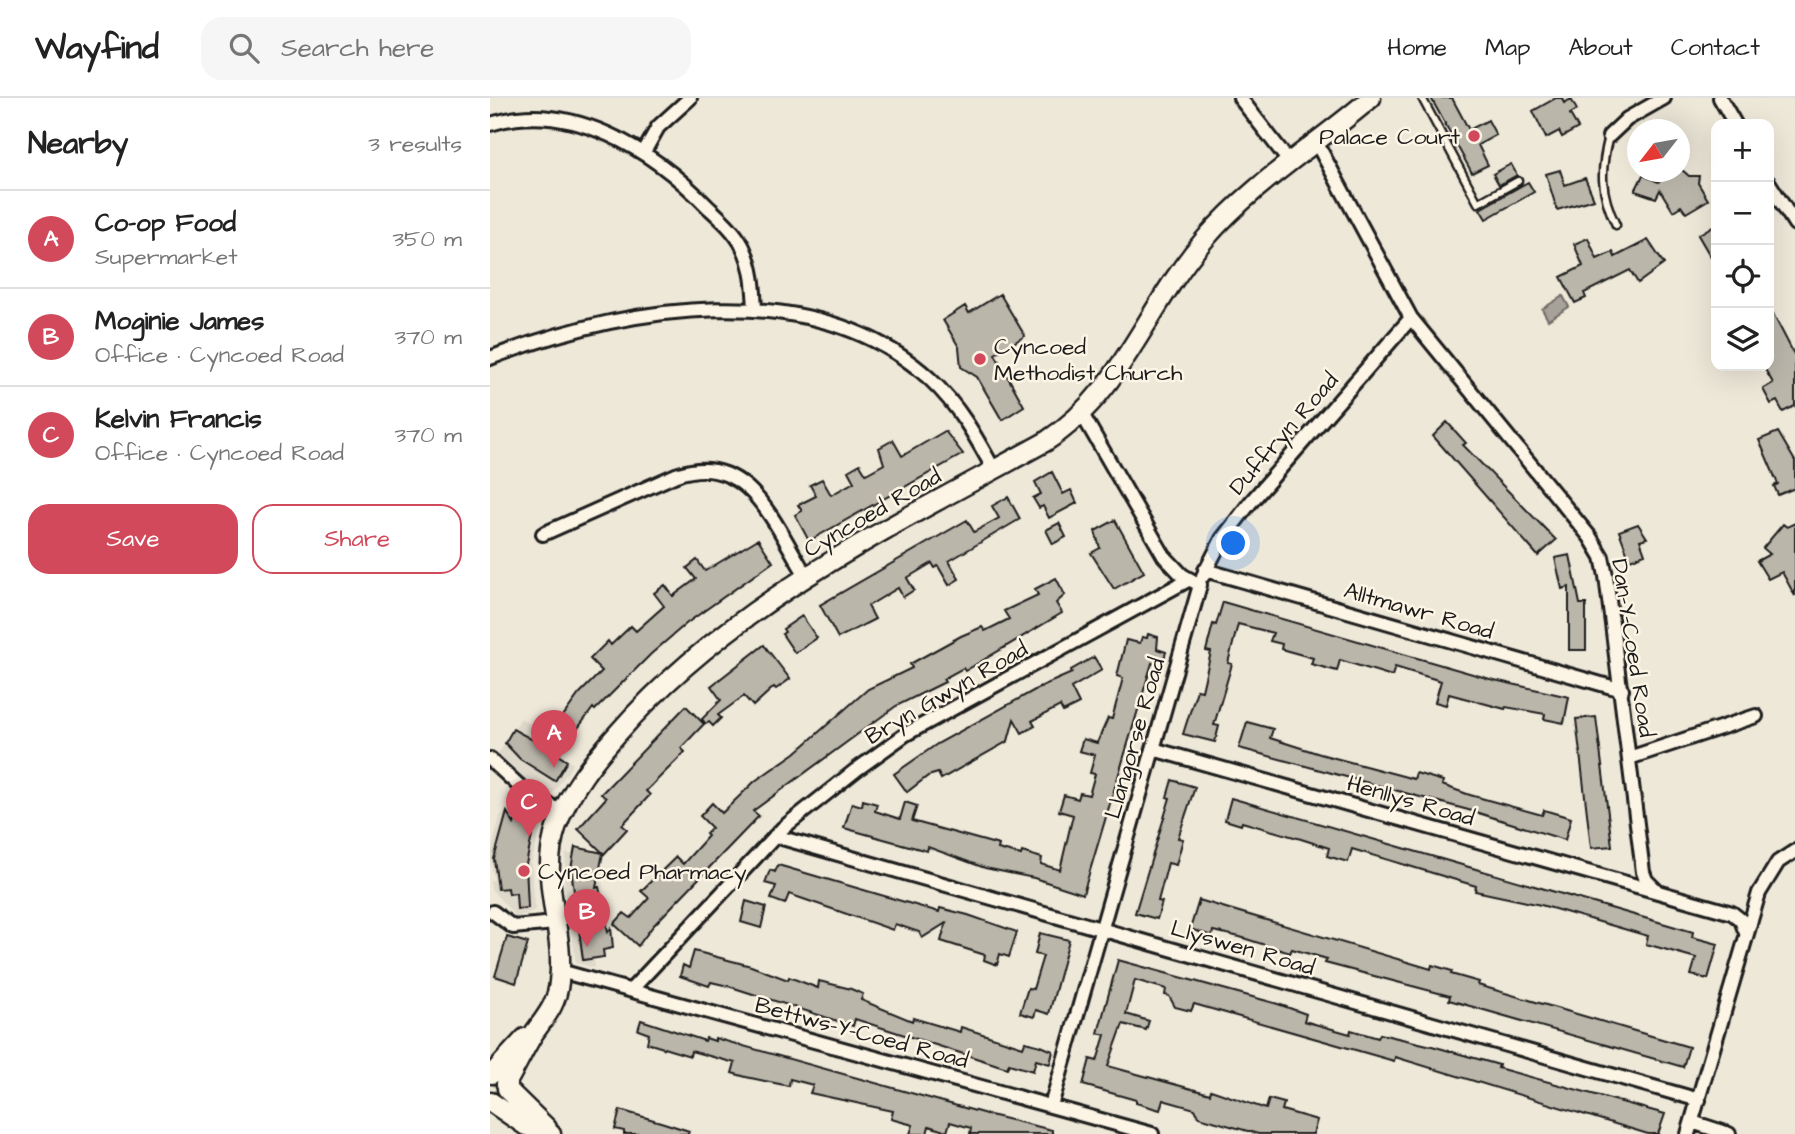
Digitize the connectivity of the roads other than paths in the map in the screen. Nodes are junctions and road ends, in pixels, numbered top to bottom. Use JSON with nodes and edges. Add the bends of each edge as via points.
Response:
{"nodes":[{"id":1,"x":690,"y":98,"type":"edge"},
{"id":2,"x":1240,"y":98,"type":"edge"},
{"id":3,"x":1371,"y":98,"type":"edge"},
{"id":4,"x":1422,"y":98,"type":"edge"},
{"id":5,"x":1664,"y":98,"type":"edge"},
{"id":6,"x":1720,"y":98,"type":"edge"},
{"id":7,"x":1732,"y":119,"type":"edge"},
{"id":8,"x":490,"y":124,"type":"edge"},
{"id":9,"x":1609,"y":136,"type":"joint"},
{"id":10,"x":1315,"y":140,"type":"junction"},
{"id":11,"x":644,"y":152,"type":"junction"},
{"id":12,"x":1288,"y":160,"type":"junction"},
{"id":13,"x":1518,"y":181,"type":"dead end"},
{"id":14,"x":1774,"y":191,"type":"edge"},
{"id":15,"x":1795,"y":224,"type":"edge"},
{"id":16,"x":1616,"y":225,"type":"dead end"},
{"id":17,"x":755,"y":310,"type":"junction"},
{"id":18,"x":1411,"y":318,"type":"junction"},
{"id":19,"x":490,"y":358,"type":"edge"},
{"id":20,"x":1082,"y":414,"type":"junction"},
{"id":21,"x":995,"y":470,"type":"junction"},
{"id":22,"x":543,"y":534,"type":"dead end"},
{"id":23,"x":1205,"y":570,"type":"junction"},
{"id":24,"x":807,"y":577,"type":"junction"},
{"id":25,"x":1194,"y":583,"type":"junction"},
{"id":26,"x":1622,"y":690,"type":"junction"},
{"id":27,"x":1756,"y":716,"type":"dead end"},
{"id":28,"x":1153,"y":749,"type":"junction"},
{"id":29,"x":1629,"y":758,"type":"junction"},
{"id":30,"x":490,"y":759,"type":"edge"},
{"id":31,"x":562,"y":812,"type":"junction"},
{"id":32,"x":775,"y":836,"type":"junction"},
{"id":33,"x":1795,"y":851,"type":"edge"},
{"id":34,"x":1658,"y":892,"type":"junction"},
{"id":35,"x":493,"y":912,"type":"dead end"},
{"id":36,"x":555,"y":923,"type":"junction"},
{"id":37,"x":1102,"y":928,"type":"junction"},
{"id":38,"x":1746,"y":933,"type":"junction"},
{"id":39,"x":560,"y":971,"type":"junction"},
{"id":40,"x":631,"y":990,"type":"junction"},
{"id":41,"x":499,"y":1080,"type":"edge"},
{"id":42,"x":1699,"y":1100,"type":"junction"},
{"id":43,"x":491,"y":1102,"type":"edge"},
{"id":44,"x":1051,"y":1105,"type":"junction"},
{"id":45,"x":1690,"y":1128,"type":"edge"},
{"id":46,"x":552,"y":1134,"type":"edge"},
{"id":47,"x":1152,"y":1134,"type":"edge"},
{"id":48,"x":1729,"y":1134,"type":"edge"}],
"edges":[{"from":1,"to":11,"type":"street","via":[[658,127]]},
{"from":2,"to":12,"type":"street"},
{"from":3,"to":10,"type":"street","name":"Cyncoed Road"},
{"from":4,"to":13,"type":"lane","via":[[1478,203]]},
{"from":5,"to":9,"type":"street"},
{"from":6,"to":7,"type":"street"},
{"from":8,"to":11,"type":"street","via":[[520,117],[563,121],[602,132]]},
{"from":9,"to":16,"type":"lane","via":[[1601,184]]},
{"from":10,"to":12,"type":"street","name":"Cyncoed Road"},
{"from":10,"to":18,"type":"street","name":"Dan-Y-Coed Road"},
{"from":11,"to":17,"type":"street","via":[[692,190],[738,239],[753,279]]},
{"from":12,"to":20,"type":"street","name":"Cyncoed Road","via":[[1231,212],[1186,262],[1114,377]]},
{"from":14,"to":15,"type":"street"},
{"from":17,"to":19,"type":"street","via":[[707,309],[641,317],[552,336]]},
{"from":17,"to":21,"type":"street","via":[[823,323],[890,350],[929,377],[958,408]]},
{"from":18,"to":23,"type":"street","name":"Duffryn Road","via":[[1250,503]]},
{"from":18,"to":26,"type":"street","name":"Dan-Y-Coed Road","via":[[1602,557]]},
{"from":20,"to":21,"type":"street","name":"Cyncoed Road","via":[[1045,442]]},
{"from":20,"to":25,"type":"street","via":[[1164,556]]},
{"from":21,"to":24,"type":"street","name":"Cyncoed Road"},
{"from":22,"to":24,"type":"street","via":[[676,475],[710,468],[743,481]]},
{"from":23,"to":25,"type":"street","name":"Duffryn Road"},
{"from":23,"to":26,"type":"street","name":"Alltmawr Road"},
{"from":24,"to":31,"type":"street","name":"Cyncoed Road","via":[[714,641],[663,686],[597,758]]},
{"from":25,"to":28,"type":"street","name":"Llangorse Road"},
{"from":25,"to":32,"type":"street","name":"Bryn Gwyn Road","via":[[898,739]]},
{"from":26,"to":29,"type":"street","name":"Dan-Y-Coed Road"},
{"from":27,"to":29,"type":"street"},
{"from":28,"to":34,"type":"street","name":"Henllys Road"},
{"from":28,"to":37,"type":"street","name":"Llangorse Road"},
{"from":29,"to":34,"type":"street","name":"Dan-Y-Coed Road","via":[[1643,872]]},
{"from":30,"to":31,"type":"street","via":[[527,793]]},
{"from":31,"to":36,"type":"street","name":"Cyncoed Road","via":[[549,862]]},
{"from":32,"to":37,"type":"street","name":"Llyswen Road"},
{"from":32,"to":40,"type":"street","name":"Bryn Gwyn Road"},
{"from":33,"to":38,"type":"street","via":[[1778,862],[1764,882]]},
{"from":34,"to":38,"type":"street","via":[[1732,913]]},
{"from":35,"to":36,"type":"street","via":[[513,927]]},
{"from":36,"to":39,"type":"street","name":"Cyncoed Road"},
{"from":37,"to":42,"type":"street","name":"Llyswen Road"},
{"from":37,"to":44,"type":"street","name":"Llangorse Road"},
{"from":38,"to":42,"type":"street"},
{"from":39,"to":40,"type":"street","name":"Bettws-Y-Coed Road"},
{"from":39,"to":41,"type":"street","name":"Cyncoed Road","via":[[552,1008],[526,1037]]},
{"from":40,"to":44,"type":"street","name":"Bettws-Y-Coed Road"},
{"from":41,"to":43,"type":"street","name":"Cyncoed Road","via":[[503,1097]]},
{"from":41,"to":46,"type":"street"},
{"from":42,"to":45,"type":"street"},
{"from":43,"to":46,"type":"street","via":[[526,1126]]},
{"from":44,"to":47,"type":"street","name":"Bettws-Y-Coed Road"},
{"from":45,"to":48,"type":"street"}]}
